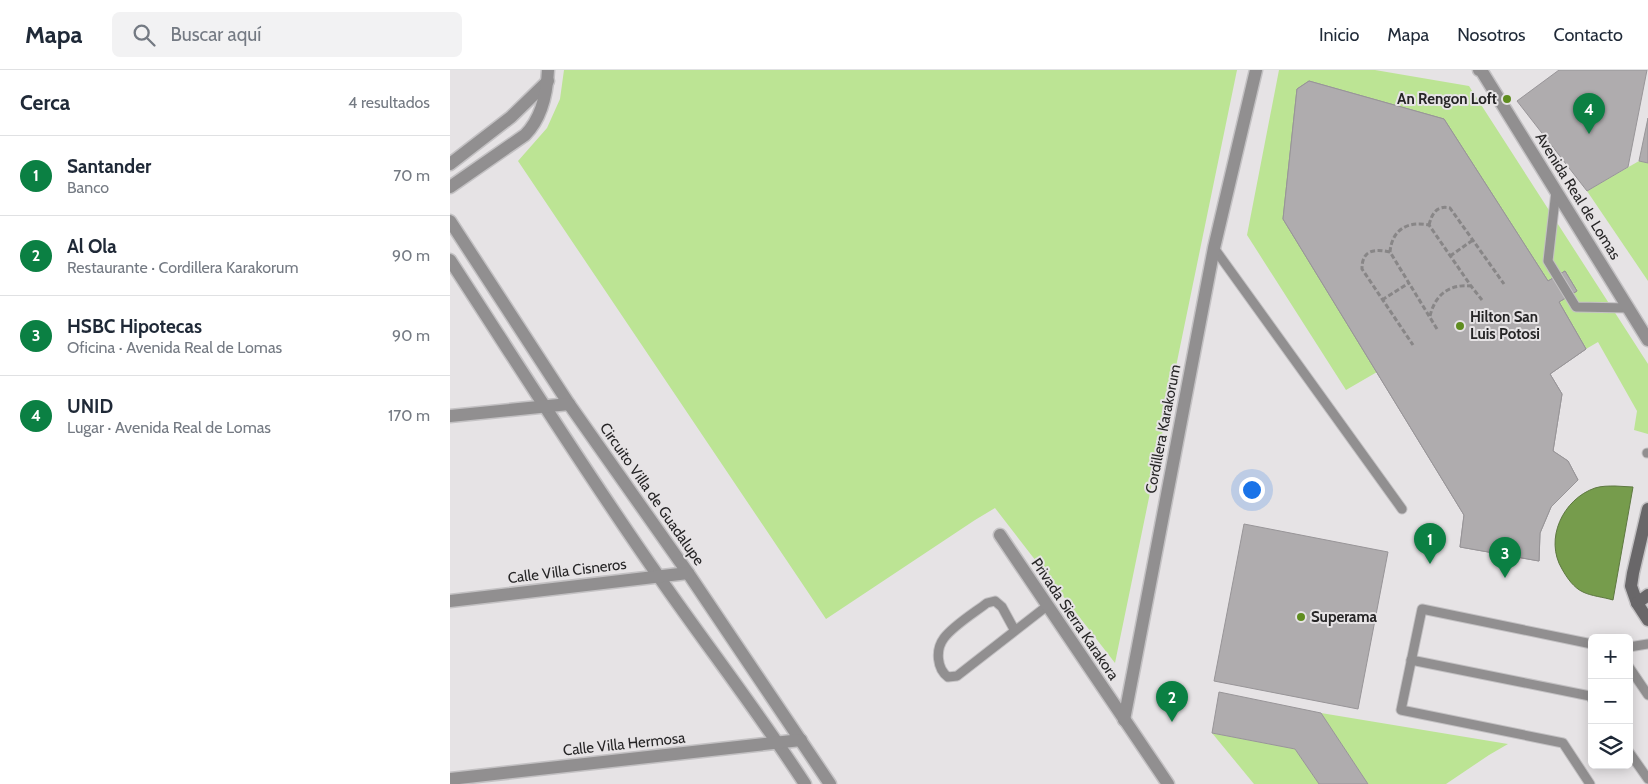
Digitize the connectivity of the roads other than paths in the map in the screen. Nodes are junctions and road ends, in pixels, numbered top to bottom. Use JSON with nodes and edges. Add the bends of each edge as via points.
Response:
{"nodes":[{"id":1,"x":1256,"y":70,"type":"edge"},
{"id":2,"x":1479,"y":70,"type":"edge"},
{"id":3,"x":548,"y":75,"type":"edge"},
{"id":4,"x":450,"y":164,"type":"edge"},
{"id":5,"x":450,"y":187,"type":"edge"},
{"id":6,"x":1556,"y":191,"type":"junction"},
{"id":7,"x":450,"y":221,"type":"edge"},
{"id":8,"x":1214,"y":248,"type":"junction"},
{"id":9,"x":450,"y":260,"type":"edge"},
{"id":10,"x":1628,"y":308,"type":"junction"},
{"id":11,"x":1648,"y":340,"type":"edge"},
{"id":12,"x":569,"y":404,"type":"junction"},
{"id":13,"x":545,"y":407,"type":"junction"},
{"id":14,"x":450,"y":416,"type":"edge"},
{"id":15,"x":1402,"y":508,"type":"dead end"},
{"id":16,"x":1648,"y":509,"type":"edge"},
{"id":17,"x":1000,"y":535,"type":"dead end"},
{"id":18,"x":688,"y":573,"type":"junction"},
{"id":19,"x":658,"y":576,"type":"junction"},
{"id":20,"x":1648,"y":596,"type":"edge"},
{"id":21,"x":450,"y":601,"type":"edge"},
{"id":22,"x":1637,"y":603,"type":"junction"},
{"id":23,"x":1047,"y":606,"type":"junction"},
{"id":24,"x":1648,"y":620,"type":"edge"},
{"id":25,"x":1015,"y":631,"type":"junction"},
{"id":26,"x":1588,"y":643,"type":"edge"},
{"id":27,"x":1648,"y":644,"type":"edge"},
{"id":28,"x":1633,"y":646,"type":"edge"},
{"id":29,"x":1411,"y":660,"type":"junction"},
{"id":30,"x":1633,"y":673,"type":"edge"},
{"id":31,"x":1648,"y":695,"type":"edge"},
{"id":32,"x":1588,"y":696,"type":"edge"},
{"id":33,"x":1124,"y":720,"type":"junction"},
{"id":34,"x":801,"y":740,"type":"junction"},
{"id":35,"x":779,"y":744,"type":"junction"},
{"id":36,"x":1633,"y":758,"type":"edge"},
{"id":37,"x":450,"y":779,"type":"edge"},
{"id":38,"x":1648,"y":779,"type":"edge"},
{"id":39,"x":806,"y":784,"type":"edge"},
{"id":40,"x":830,"y":784,"type":"edge"},
{"id":41,"x":1168,"y":784,"type":"edge"},
{"id":42,"x":1590,"y":784,"type":"edge"}],
"edges":[{"from":1,"to":8,"type":"street","name":"Cordillera Karakorum"},
{"from":2,"to":6,"type":"street","name":"Avenida Real de Lomas"},
{"from":3,"to":4,"type":"street","via":[[512,117]]},
{"from":3,"to":5,"type":"street","via":[[540,115],[526,135]]},
{"from":6,"to":10,"type":"street","name":"Avenida Real de Lomas"},
{"from":6,"to":10,"type":"lane","via":[[1548,261],[1576,307]]},
{"from":7,"to":12,"type":"street","name":"Circuito Villa de Guadalupe"},
{"from":8,"to":15,"type":"lane"},
{"from":8,"to":33,"type":"street","name":"Cordillera Karakorum"},
{"from":9,"to":13,"type":"street"},
{"from":10,"to":11,"type":"street","name":"Avenida Real de Lomas"},
{"from":12,"to":13,"type":"street"},
{"from":12,"to":18,"type":"street","name":"Circuito Villa de Guadalupe"},
{"from":13,"to":14,"type":"street"},
{"from":13,"to":19,"type":"street"},
{"from":16,"to":22,"type":"street","via":[[1631,586]]},
{"from":17,"to":23,"type":"street","name":"Privada Sierra Karakora"},
{"from":18,"to":19,"type":"street","name":"Calle Villa Cisneros"},
{"from":18,"to":34,"type":"street","name":"Circuito Villa de Guadalupe"},
{"from":19,"to":21,"type":"street","name":"Calle Villa Cisneros"},
{"from":19,"to":35,"type":"street"},
{"from":20,"to":22,"type":"street"},
{"from":22,"to":24,"type":"street"},
{"from":23,"to":25,"type":"lane"},
{"from":23,"to":33,"type":"street","name":"Privada Sierra Karakora"},
{"from":25,"to":25,"type":"lane","via":[[957,676],[948,678],[937,660],[942,640],[987,603],[995,601],[1002,607]]},
{"from":26,"to":29,"type":"lane","via":[[1422,609]]},
{"from":27,"to":28,"type":"lane"},
{"from":29,"to":32,"type":"lane"},
{"from":29,"to":42,"type":"lane","via":[[1401,710],[1563,743]]},
{"from":30,"to":31,"type":"lane"},
{"from":33,"to":41,"type":"street"},
{"from":34,"to":35,"type":"street","name":"Calle Villa Hermosa"},
{"from":34,"to":40,"type":"street","name":"Circuito Villa de Guadalupe"},
{"from":35,"to":37,"type":"street","name":"Calle Villa Hermosa"},
{"from":35,"to":39,"type":"street"},
{"from":36,"to":38,"type":"lane"}]}
